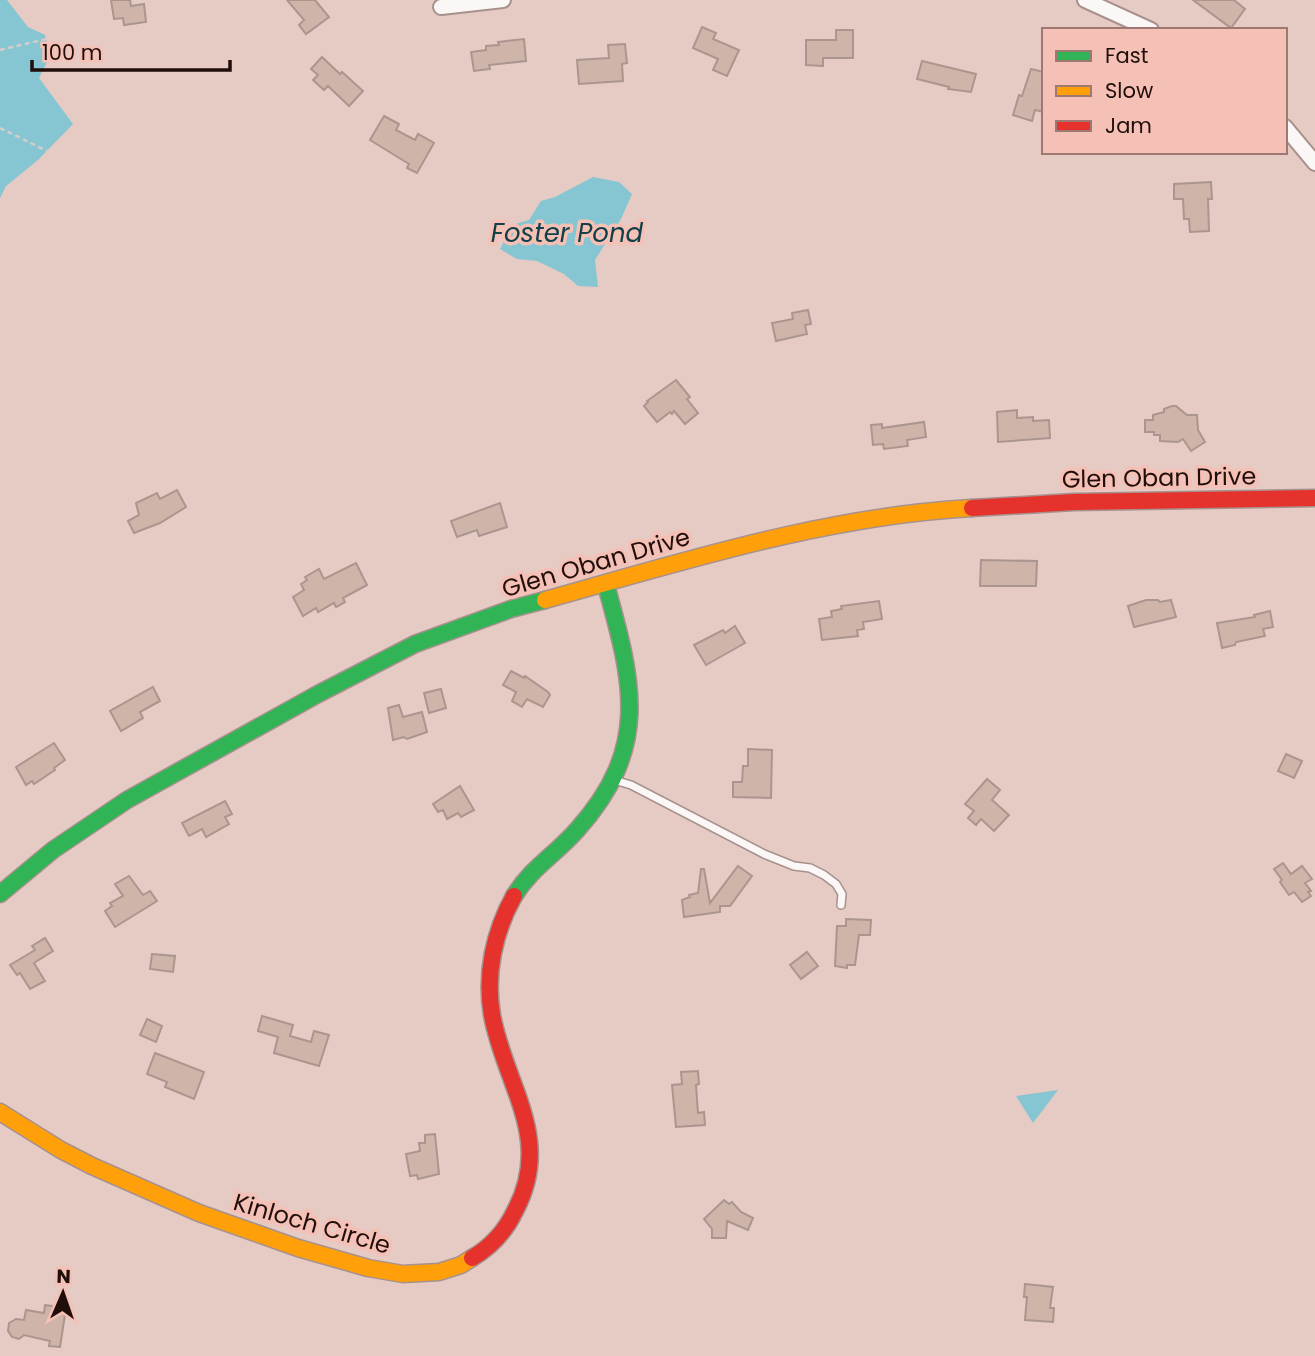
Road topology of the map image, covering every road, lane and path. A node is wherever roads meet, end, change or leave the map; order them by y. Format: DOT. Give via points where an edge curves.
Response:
graph roads {
  1 [pos="503,0"];
  2 [pos="1085,0"];
  3 [pos="441,7"];
  4 [pos="1147,28"];
  5 [pos="46,39"];
  6 [pos="0,50"];
  7 [pos="0,128"];
  8 [pos="1287,129"];
  9 [pos="47,151"];
  10 [pos="1315,163"];
  11 [pos="1315,490"];
  12 [pos="1275,498"];
  13 [pos="1315,498"];
  14 [pos="606,585"];
  15 [pos="613,780"];
  16 [pos="0,894"];
  17 [pos="841,905"];
  18 [pos="0,1112"];
  1 -- 3 [label="street"];
  2 -- 4 [label="street"];
  5 -- 6 [label="path"];
  7 -- 9 [label="path"];
  8 -- 10 [label="street"];
  11 -- 12 [label="street, Glen Oban Drive"];
  12 -- 13 [label="street, Glen Oban Drive"];
  12 -- 14 [label="street, Glen Oban Drive" via="953,509 822,528 732,548"];
  14 -- 15 [label="street, Kinloch Circle" via="631,688 625,752"];
  14 -- 16 [label="street, Glen Oban Drive" via="511,609 415,644 127,800 52,850"];
  15 -- 17 [label="lane" via="764,854 824,875 842,894"];
  15 -- 18 [label="street, Kinloch Circle" via="576,832 533,870 511,901 499,929 489,997 494,1029 526,1121 532,1154 526,1193 510,1225 486,1249 452,1269 417,1274 380,1271 277,1242 194,1212 71,1155"];
}
